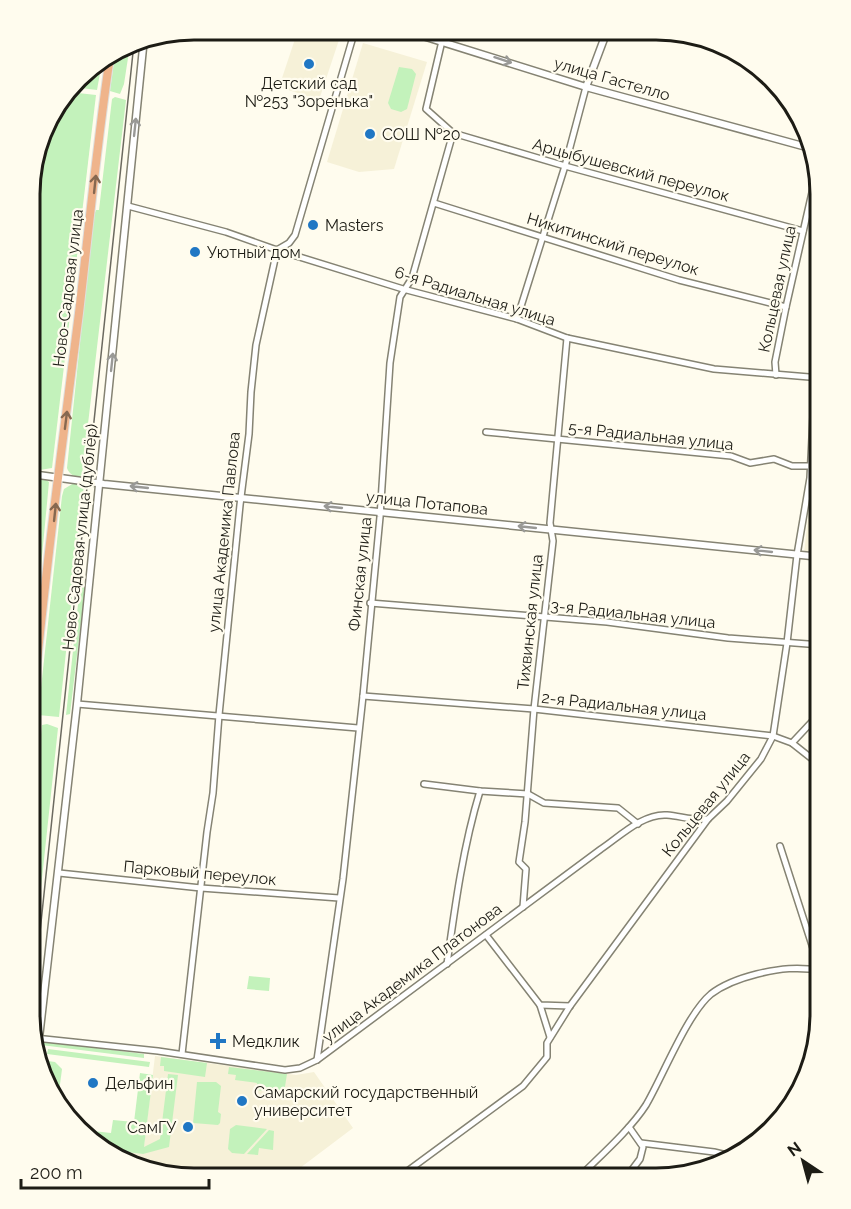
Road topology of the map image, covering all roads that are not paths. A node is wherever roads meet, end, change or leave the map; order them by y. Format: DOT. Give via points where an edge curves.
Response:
graph roads {
  1 [pos="352,40"];
  2 [pos="438,40"];
  3 [pos="604,40"];
  4 [pos="442,41"];
  5 [pos="143,50"];
  6 [pos="108,67"];
  7 [pos="586,87"];
  8 [pos="453,133"];
  9 [pos="802,146"];
  10 [pos="565,166"];
  11 [pos="810,201"];
  12 [pos="434,203"];
  13 [pos="128,206"];
  14 [pos="803,231"];
  15 [pos="543,237"];
  16 [pos="277,250"];
  17 [pos="403,289"];
  18 [pos="786,307"];
  19 [pos="518,319"];
  20 [pos="567,338"];
  21 [pos="776,375"];
  22 [pos="810,377"];
  23 [pos="486,432"];
  24 [pos="557,440"];
  25 [pos="810,466"];
  26 [pos="810,472"];
  27 [pos="40,475"];
  28 [pos="58,478"];
  29 [pos="99,483"];
  30 [pos="240,498"];
  31 [pos="380,512"];
  32 [pos="552,530"];
  33 [pos="797,555"];
  34 [pos="810,556"];
  35 [pos="370,603"];
  36 [pos="544,618"];
  37 [pos="40,644"];
  38 [pos="787,644"];
  39 [pos="810,645"];
  40 [pos="363,696"];
  41 [pos="77,704"];
  42 [pos="534,709"];
  43 [pos="219,715"];
  44 [pos="810,724"];
  45 [pos="358,728"];
  46 [pos="773,736"];
  47 [pos="792,743"];
  48 [pos="810,757"];
  49 [pos="424,784"];
  50 [pos="480,791"];
  51 [pos="528,794"];
  52 [pos="708,819"];
  53 [pos="638,824"];
  54 [pos="780,846"];
  55 [pos="59,873"];
  56 [pos="201,888"];
  57 [pos="339,898"];
  58 [pos="523,908"];
  59 [pos="486,935"];
  60 [pos="810,939"];
  61 [pos="447,964"];
  62 [pos="810,969"];
  63 [pos="540,1005"];
  64 [pos="570,1006"];
  65 [pos="40,1015"];
  66 [pos="550,1038"];
  67 [pos="42,1039"];
  68 [pos="182,1054"];
  69 [pos="318,1060"];
  70 [pos="629,1127"];
  71 [pos="641,1143"];
  72 [pos="722,1154"];
  73 [pos="412,1168"];
  74 [pos="588,1168"];
  75 [pos="633,1168"];
  1 -- 16 [label="street, улица Академика Павлова" via="295,235"];
  2 -- 4 [label="street, улица Гастелло"];
  3 -- 7 [label="street"];
  4 -- 7 [label="street, улица Гастелло, one-way"];
  4 -- 8 [label="street" via="426,109"];
  13 -- 5 [label="street, Ново-Садовая улица (дублёр), one-way"];
  28 -- 6 [label="main road, Ново-Садовая улица, one-way"];
  7 -- 9 [label="street, улица Гастелло"];
  7 -- 10 [label="street"];
  8 -- 10 [label="street, Арцыбушевский переулок"];
  8 -- 12 [label="street, Финская улица"];
  10 -- 14 [label="street, Арцыбушевский переулок"];
  10 -- 15 [label="street"];
  11 -- 14 [label="street, Кольцевая улица"];
  12 -- 15 [label="street, Никитинский переулок"];
  12 -- 17 [label="street, Финская улица" via="412,278"];
  13 -- 16 [label="street, 6-я Радиальная улица"];
  29 -- 13 [label="street, Ново-Садовая улица (дублёр), one-way"];
  14 -- 18 [label="street, Кольцевая улица"];
  15 -- 18 [label="street, Никитинский переулок" via="679,280"];
  15 -- 19 [label="street"];
  16 -- 17 [label="street, 6-я Радиальная улица"];
  16 -- 30 [label="street, улица Академика Павлова" via="256,345"];
  17 -- 19 [label="street, 6-я Радиальная улица"];
  17 -- 31 [label="street, Финская улица" via="390,363"];
  18 -- 21 [label="street, Кольцевая улица"];
  19 -- 20 [label="street, 6-я Радиальная улица"];
  20 -- 21 [label="street, 6-я Радиальная улица" via="714,369"];
  20 -- 24 [label="street, Тихвинская улица"];
  21 -- 22 [label="street, 6-я Радиальная улица"];
  23 -- 24 [label="street, 5-я Радиальная улица"];
  24 -- 25 [label="street, 5-я Радиальная улица" via="731,456 750,463 774,459 792,466"];
  24 -- 32 [label="street, Тихвинская улица"];
  26 -- 33 [label="street, Кольцевая улица"];
  27 -- 28 [label="street, улица Потапова"];
  28 -- 29 [label="street, улица Потапова"];
  37 -- 28 [label="main road, Ново-Садовая улица, one-way"];
  30 -- 29 [label="street, улица Потапова, one-way"];
  29 -- 41 [label="street, Ново-Садовая улица (дублёр)"];
  31 -- 30 [label="street, улица Потапова, one-way"];
  30 -- 43 [label="street, улица Академика Павлова"];
  32 -- 31 [label="street, улица Потапова, one-way"];
  31 -- 35 [label="street, Финская улица"];
  33 -- 32 [label="street, улица Потапова, one-way"];
  32 -- 36 [label="street, Тихвинская улица"];
  33 -- 34 [label="street, улица Потапова"];
  33 -- 38 [label="street, Кольцевая улица"];
  35 -- 36 [label="street, 3-я Радиальная улица"];
  35 -- 40 [label="street, Финская улица"];
  36 -- 38 [label="street, 3-я Радиальная улица"];
  36 -- 42 [label="street, Тихвинская улица"];
  38 -- 39 [label="street, 3-я Радиальная улица"];
  38 -- 46 [label="street, Кольцевая улица"];
  40 -- 42 [label="street, 2-я Радиальная улица"];
  40 -- 45 [label="street, Финская улица"];
  41 -- 43 [label="street"];
  41 -- 55 [label="street, Ново-Садовая улица (дублёр)"];
  42 -- 46 [label="street, 2-я Радиальная улица"];
  42 -- 51 [label="street, Тихвинская улица"];
  43 -- 45 [label="street"];
  43 -- 56 [label="street, улица Академика Павлова"];
  44 -- 47 [label="street"];
  45 -- 57 [label="street, Финская улица"];
  46 -- 47 [label="street, 2-я Радиальная улица"];
  46 -- 52 [label="street, Кольцевая улица" via="761,759"];
  47 -- 48 [label="street, 2-я Радиальная улица"];
  49 -- 50 [label="street"];
  50 -- 51 [label="street"];
  50 -- 61 [label="street"];
  51 -- 53 [label="street" via="544,803 618,807"];
  51 -- 58 [label="street, Тихвинская улица" via="519,862 526,869"];
  52 -- 53 [label="street, улица Академика Платонова" via="659,815"];
  52 -- 64 [label="street, Кольцевая улица"];
  53 -- 58 [label="street, улица Академика Платонова"];
  54 -- 60 [label="street"];
  55 -- 56 [label="street, Парковый переулок"];
  55 -- 65 [label="street, Ново-Садовая улица (дублёр)"];
  56 -- 57 [label="street, Парковый переулок"];
  56 -- 68 [label="street, улица Академика Павлова"];
  57 -- 69 [label="street, Финская улица"];
  58 -- 59 [label="street, улица Академика Платонова"];
  59 -- 61 [label="street, улица Академика Платонова"];
  59 -- 63 [label="street"];
  61 -- 69 [label="street, улица Академика Платонова"];
  62 -- 70 [label="street" via="777,969 727,984 710,995 694,1014 644,1107"];
  63 -- 64 [label="street"];
  63 -- 66 [label="street"];
  64 -- 66 [label="street, Кольцевая улица"];
  66 -- 73 [label="street, Кольцевая улица" via="547,1057 523,1086"];
  67 -- 68 [label="street, улица Академика Платонова"];
  68 -- 69 [label="street, улица Академика Платонова" via="285,1070"];
  70 -- 71 [label="street"];
  70 -- 74 [label="street"];
  71 -- 72 [label="street"];
  71 -- 75 [label="street" via="640,1159"];
}
